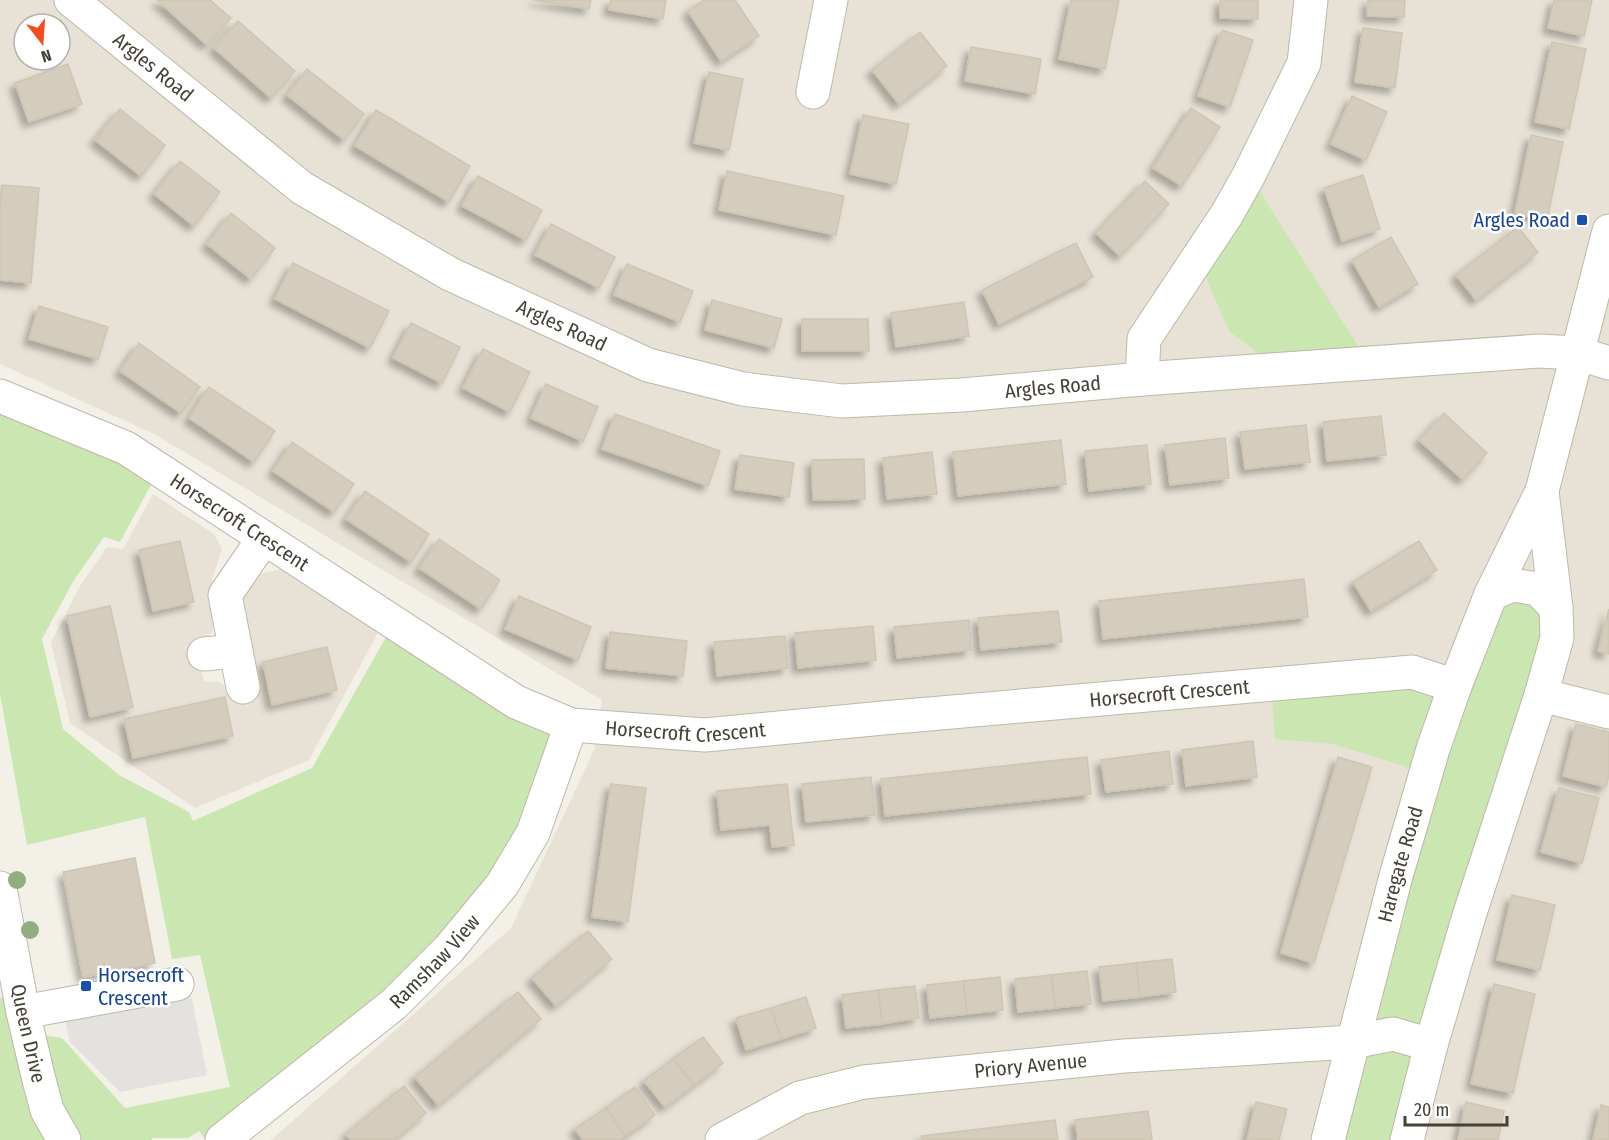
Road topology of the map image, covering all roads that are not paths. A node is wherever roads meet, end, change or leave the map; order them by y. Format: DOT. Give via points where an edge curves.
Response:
graph roads {
  1 [pos="71,0"];
  2 [pos="831,0"];
  3 [pos="1311,0"];
  4 [pos="813,92"];
  5 [pos="1609,231"];
  6 [pos="1577,353"];
  7 [pos="1609,363"];
  8 [pos="1142,379"];
  9 [pos="0,396"];
  10 [pos="1542,491"];
  11 [pos="264,538"];
  12 [pos="1491,594"];
  13 [pos="1556,608"];
  14 [pos="1455,686"];
  15 [pos="243,687"];
  16 [pos="1541,695"];
  17 [pos="1609,712"];
  18 [pos="571,725"];
  19 [pos="0,888"];
  20 [pos="177,984"];
  21 [pos="15,1002"];
  22 [pos="1352,1042"];
  23 [pos="1431,1045"];
  24 [pos="64,1140"];
  25 [pos="222,1140"];
  26 [pos="722,1140"];
  27 [pos="1328,1140"];
  28 [pos="1407,1140"];
  1 -- 8 [label="street, Argles Road" via="302,188 450,274 648,365 743,389 842,401"];
  2 -- 4 [label="street"];
  3 -- 8 [label="street" via="1304,63 1227,214 1144,339"];
  5 -- 6 [label="street, Haregate Road"];
  6 -- 7 [label="street, Argles Road"];
  6 -- 8 [label="street, Argles Road" via="1539,351"];
  6 -- 10 [label="street, Haregate Road"];
  9 -- 11 [label="street, Horsecroft Crescent" via="126,448"];
  10 -- 12 [label="street, Haregate Road"];
  10 -- 13 [label="street, Haregate Road"];
  11 -- 15 [label="street" via="225,595 220,653"];
  11 -- 18 [label="street, Horsecroft Crescent" via="516,702"];
  12 -- 13 [label="street" via="1512,585 1538,589"];
  12 -- 14 [label="street, Haregate Road"];
  13 -- 16 [label="street, Haregate Road" via="1557,638"];
  14 -- 18 [label="street, Horsecroft Crescent" via="1412,672 705,735"];
  14 -- 22 [label="street, Haregate Road" via="1396,876"];
  16 -- 17 [label="street"];
  16 -- 23 [label="street, Haregate Road"];
  18 -- 25 [label="street, Ramshaw View" via="533,833 502,885 449,949 394,1004"];
  19 -- 21 [label="street, Queen Drive"];
  20 -- 21 [label="street"];
  21 -- 24 [label="street, Queen Drive" via="47,1110"];
  22 -- 23 [label="street, Priory Avenue" via="1393,1034"];
  22 -- 26 [label="street, Priory Avenue" via="1124,1056 864,1082 800,1098"];
  22 -- 27 [label="street, Haregate Road"];
  23 -- 28 [label="street, Haregate Road"];
}
